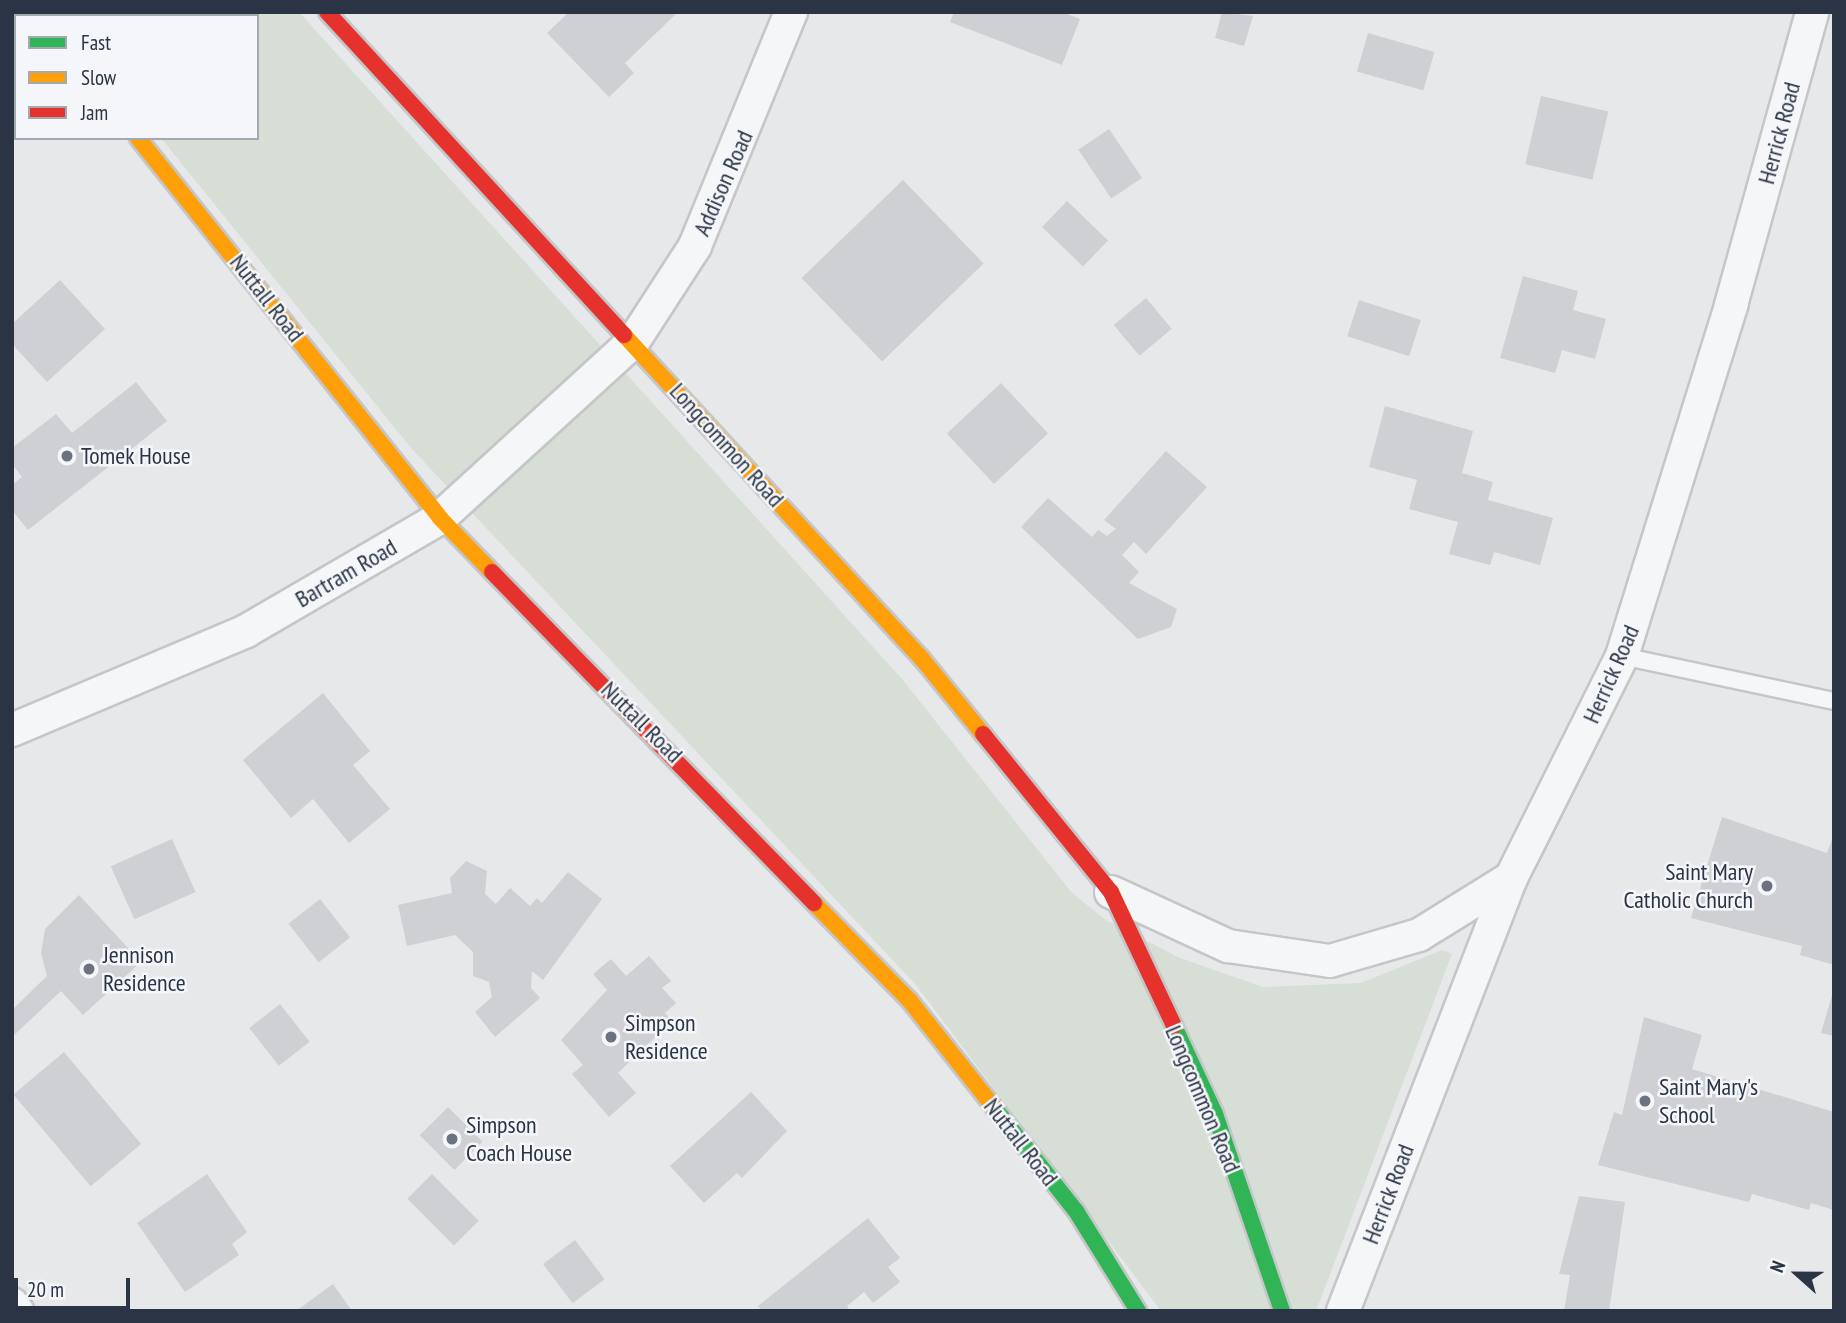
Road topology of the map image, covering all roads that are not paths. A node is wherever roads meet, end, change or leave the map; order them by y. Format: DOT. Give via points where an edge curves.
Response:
graph roads {
  1 [pos="327,12"];
  2 [pos="791,12"];
  3 [pos="1812,12"];
  4 [pos="140,140"];
  5 [pos="633,342"];
  6 [pos="440,518"];
  7 [pos="1622,656"];
  8 [pos="1834,701"];
  9 [pos="12,730"];
  10 [pos="1511,878"];
  11 [pos="1111,892"];
  12 [pos="12,1304"];
  13 [pos="17,1311"];
  14 [pos="1138,1311"];
  15 [pos="1282,1311"];
  16 [pos="1343,1311"];
  1 -- 5 [label="street, Longcommon Road"];
  2 -- 5 [label="street, Addison Road" via="695,246"];
  3 -- 7 [label="street, Herrick Road" via="1724,330"];
  4 -- 6 [label="street, Nuttall Road"];
  5 -- 6 [label="street, Bartram Road"];
  5 -- 11 [label="street, Longcommon Road" via="922,659"];
  6 -- 9 [label="street, Bartram Road" via="246,631"];
  6 -- 14 [label="street, Nuttall Road" via="910,1001 1076,1211"];
  7 -- 8 [label="lane"];
  7 -- 10 [label="street, Herrick Road"];
  10 -- 11 [label="street, Longcommon Road" via="1419,935 1329,961 1228,946"];
  10 -- 16 [label="street, Herrick Road"];
  11 -- 15 [label="street, Longcommon Road" via="1215,1114"];
  12 -- 13 [label="street"];
}
